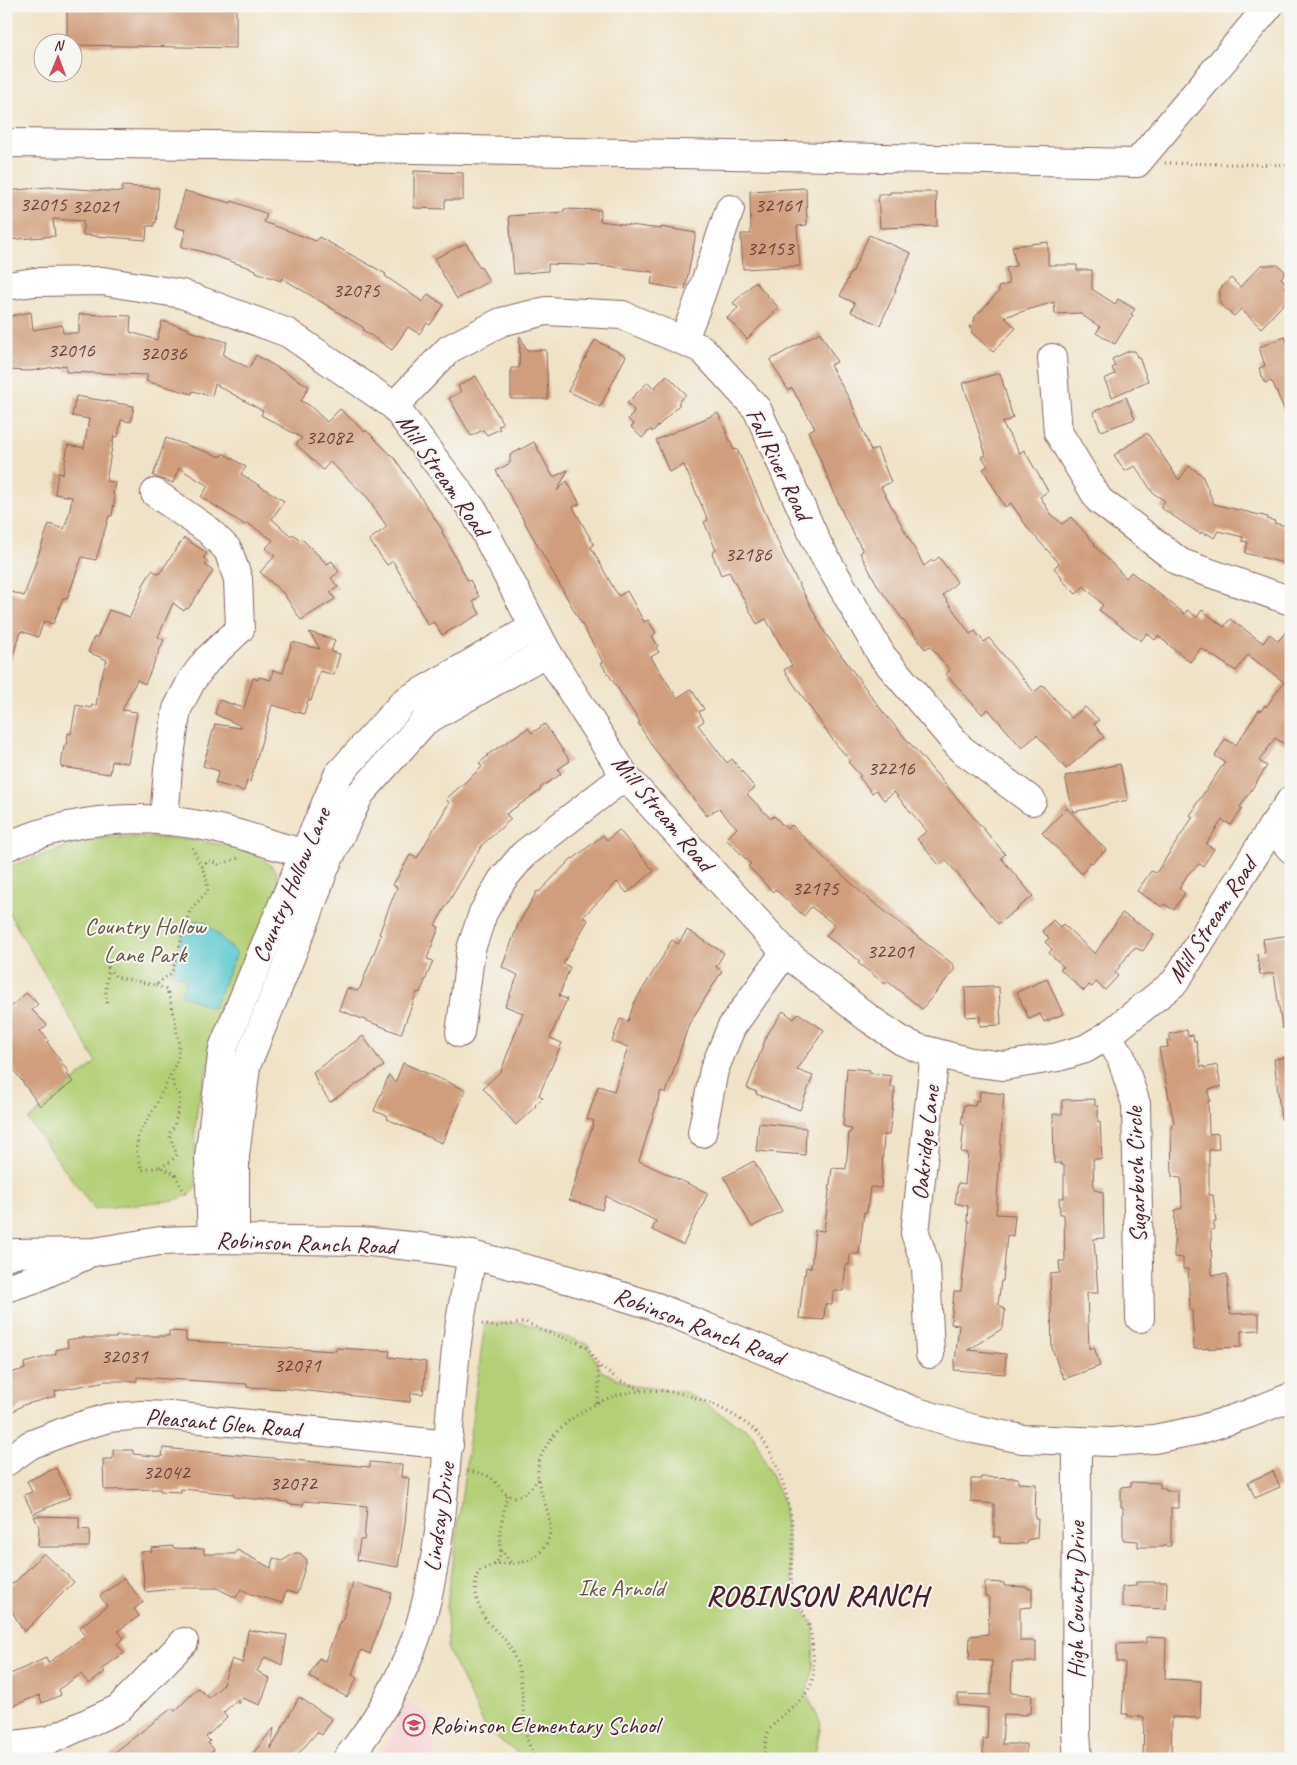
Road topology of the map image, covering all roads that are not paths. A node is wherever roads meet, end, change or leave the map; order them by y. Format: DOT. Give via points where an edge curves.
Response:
graph roads {
  1 [pos="1269,6"];
  2 [pos="6,143"];
  3 [pos="730,209"];
  4 [pos="6,286"];
  5 [pos="683,340"];
  6 [pos="1052,358"];
  7 [pos="394,406"];
  8 [pos="155,493"];
  9 [pos="1291,601"];
  10 [pos="534,627"];
  11 [pos="547,652"];
  12 [pos="625,776"];
  13 [pos="1291,800"];
  14 [pos="1032,801"];
  15 [pos="176,821"];
  16 [pos="1272,827"];
  17 [pos="6,846"];
  18 [pos="1291,849"];
  19 [pos="314,860"];
  20 [pos="785,952"];
  21 [pos="460,1033"];
  22 [pos="1107,1036"];
  23 [pos="935,1053"];
  24 [pos="702,1133"];
  25 [pos="223,1239"];
  26 [pos="94,1252"];
  27 [pos="472,1255"];
  28 [pos="6,1256"];
  29 [pos="6,1288"];
  30 [pos="1140,1318"];
  31 [pos="930,1354"];
  32 [pos="1290,1400"];
  33 [pos="1077,1442"];
  34 [pos="448,1456"];
  35 [pos="6,1462"];
  36 [pos="184,1642"];
  37 [pos="6,1746"];
  38 [pos="347,1759"];
  39 [pos="1078,1759"];
  1 -- 2 [label="street" via="1137,163"];
  3 -- 5 [label="street"];
  4 -- 7 [label="street, Mill Stream Road" via="103,281 182,294 288,333"];
  5 -- 7 [label="street, Fall River Road" via="622,315 546,311 501,322 449,349"];
  5 -- 14 [label="street, Fall River Road" via="702,349 757,409 818,545 882,656 961,749"];
  6 -- 9 [label="street" via="1058,432 1099,500 1180,562"];
  7 -- 10 [label="street, Mill Stream Road" via="475,513"];
  8 -- 15 [label="street" via="208,530 228,550 238,579 240,629 207,660 177,709 168,769"];
  10 -- 11 [label="street, Mill Stream Road"];
  10 -- 19 [label="street, Country Hollow Lane" via="404,702 338,775"];
  11 -- 12 [label="street, Mill Stream Road"];
  11 -- 19 [label="street, Country Hollow Lane" via="425,721 360,794"];
  12 -- 20 [label="street, Mill Stream Road"];
  12 -- 21 [label="street" via="524,854 502,880 483,913 471,949"];
  13 -- 16 [label="street, Mill Stream Road"];
  15 -- 17 [label="street" via="105,819 48,831"];
  15 -- 19 [label="street" via="246,836"];
  16 -- 18 [label="street"];
  16 -- 22 [label="street, Mill Stream Road" via="1175,982"];
  19 -- 25 [label="street, Country Hollow Lane" via="308,914 246,1066"];
  19 -- 25 [label="street, Country Hollow Lane" via="223,1048 209,1157 211,1200"];
  20 -- 23 [label="street, Mill Stream Road" via="902,1041"];
  20 -- 24 [label="street" via="731,1028 714,1070"];
  22 -- 23 [label="street, Mill Stream Road" via="1085,1049 1058,1058 1004,1066"];
  22 -- 30 [label="street, Sugarbush Circle" via="1121,1057 1136,1104"];
  23 -- 31 [label="street, Oakridge Lane" via="915,1233 926,1266"];
  25 -- 26 [label="street, Robinson Ranch Road" via="160,1241"];
  25 -- 27 [label="street, Robinson Ranch Road" via="360,1241"];
  26 -- 28 [label="street, Robinson Ranch Road" via="15,1253"];
  26 -- 29 [label="street, Robinson Ranch Road"];
  27 -- 33 [label="street, Robinson Ranch Road" via="654,1306 923,1414 1022,1439"];
  27 -- 34 [label="street, Lindsay Drive" via="455,1359"];
  32 -- 33 [label="street, Robinson Ranch Road" via="1200,1430 1154,1439"];
  33 -- 39 [label="street, High Country Drive"];
  34 -- 35 [label="street, Pleasant Glen Road" via="172,1416 142,1415 108,1418 71,1428 30,1445"];
  34 -- 38 [label="street, Lindsay Drive" via="428,1596 413,1647 391,1695"];
  36 -- 37 [label="street" via="118,1709 50,1740"];
}
